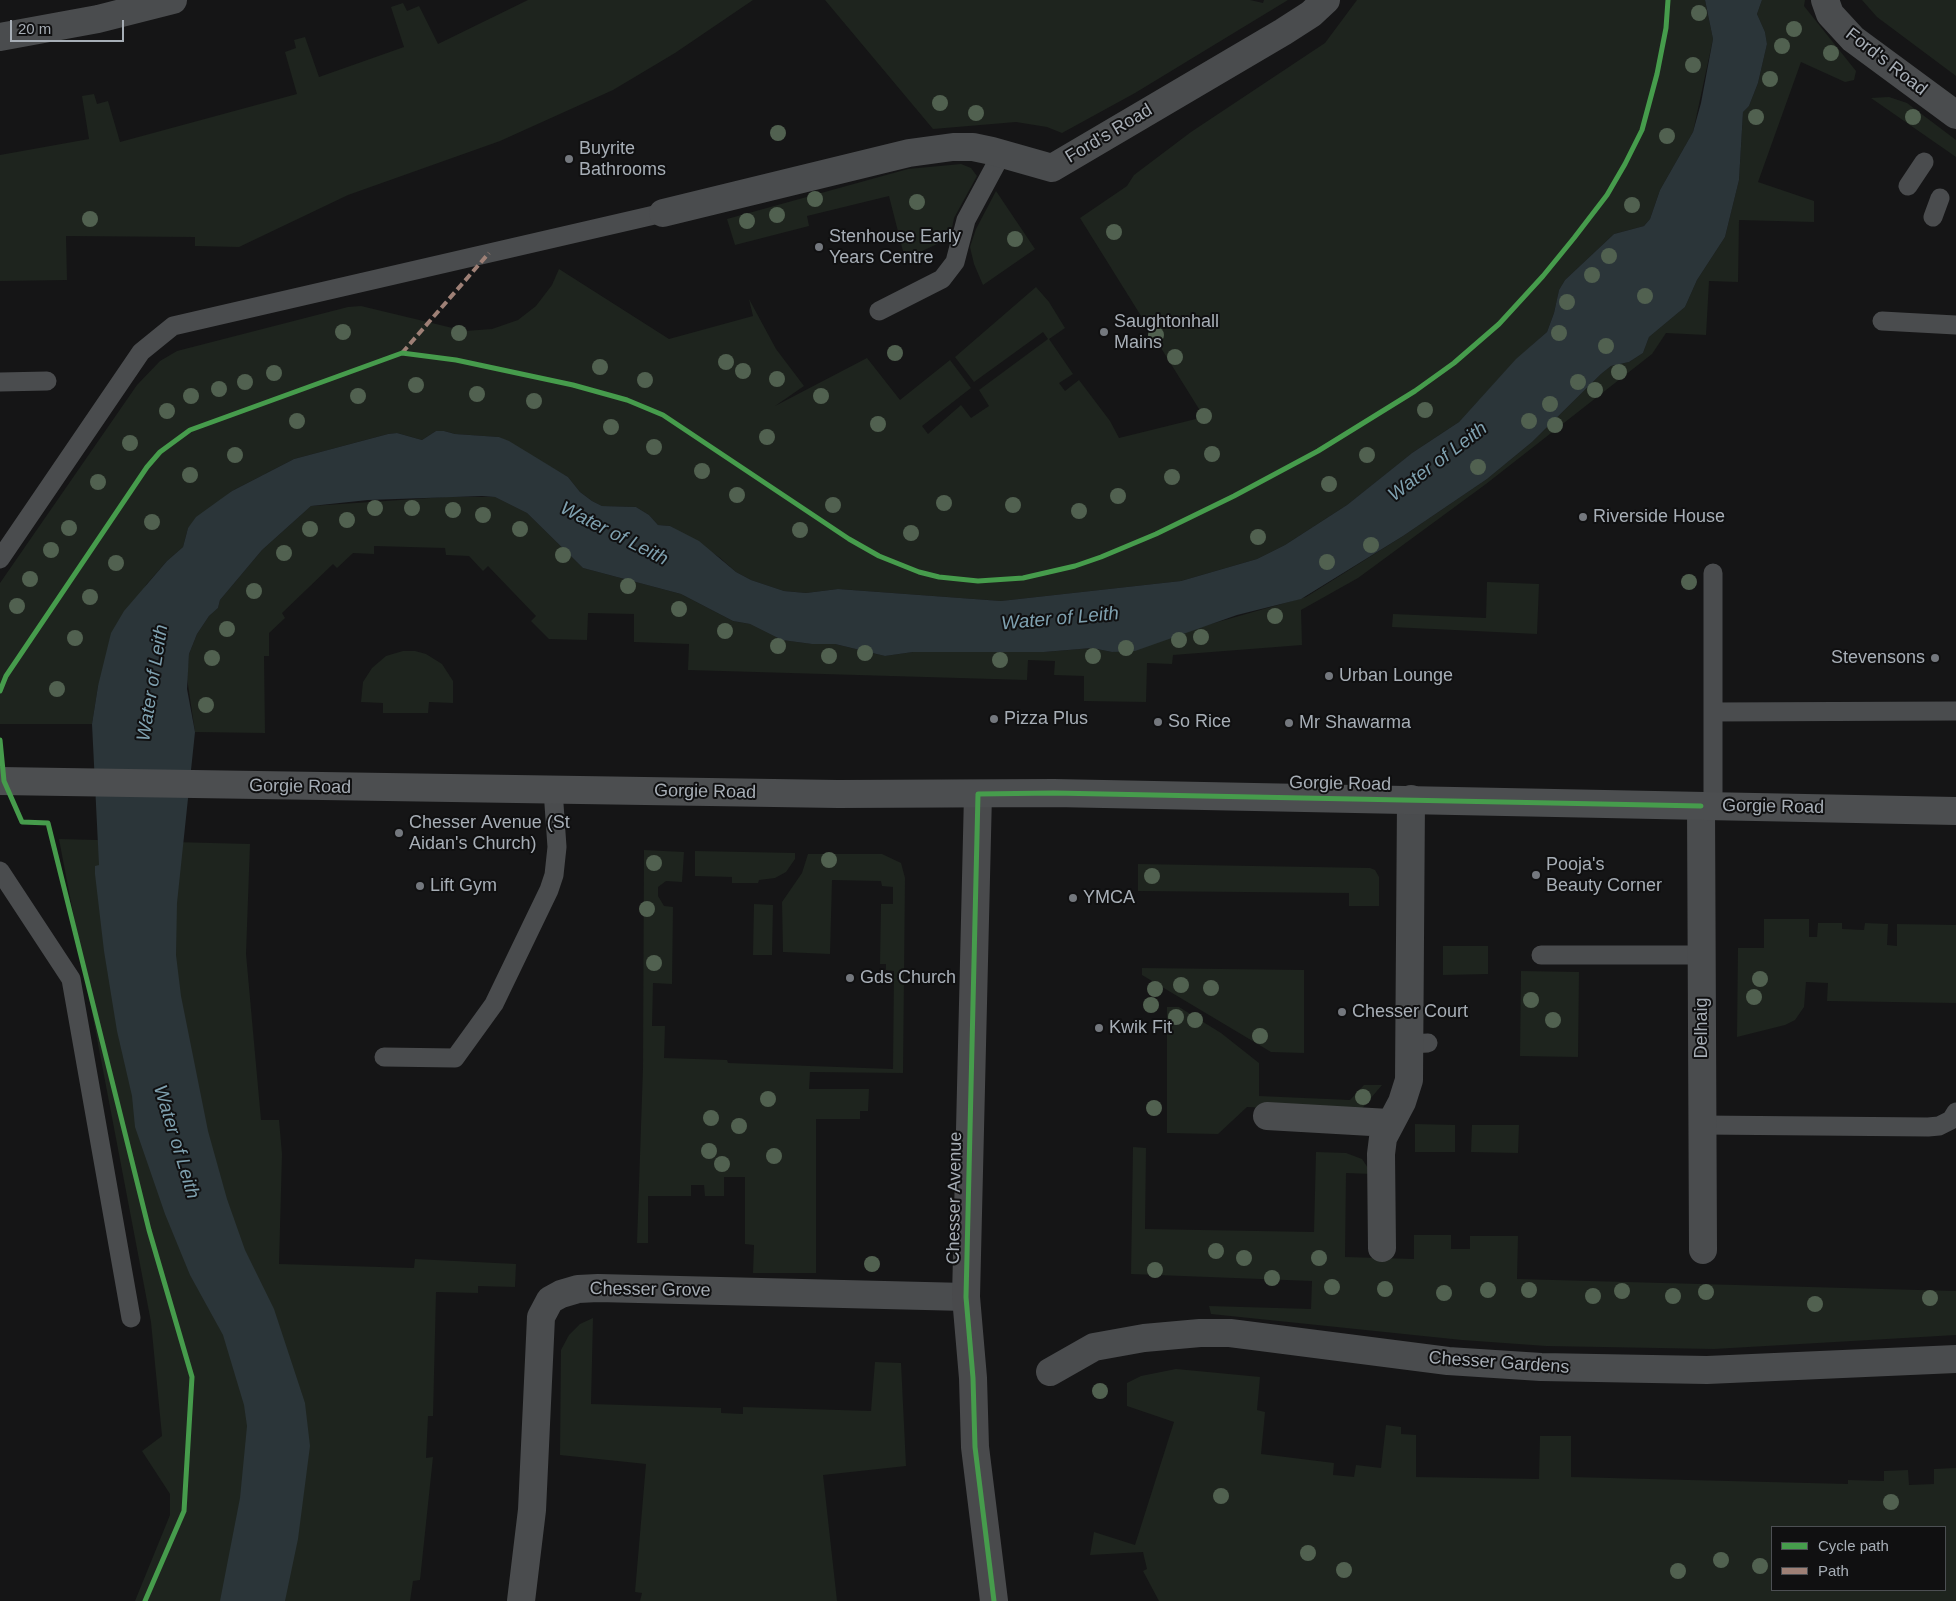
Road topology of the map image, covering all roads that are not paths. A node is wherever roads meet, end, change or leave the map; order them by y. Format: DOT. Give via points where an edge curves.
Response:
graph roads {
  1 [pos="173,0"];
  2 [pos="1326,0"];
  3 [pos="1825,0"];
  4 [pos="0,37"];
  5 [pos="1956,115"];
  6 [pos="1002,153"];
  7 [pos="1924,162"];
  8 [pos="1908,186"];
  9 [pos="1940,198"];
  10 [pos="663,213"];
  11 [pos="1933,218"];
  12 [pos="879,310"];
  13 [pos="1882,322"];
  14 [pos="1956,325"];
  15 [pos="47,380"];
  16 [pos="0,382"];
  17 [pos="0,559"];
  18 [pos="1713,573"];
  19 [pos="1713,712"];
  20 [pos="1956,712"];
  21 [pos="0,781"];
  22 [pos="554,790"];
  23 [pos="978,794"];
  24 [pos="1411,799"];
  25 [pos="1707,806"];
  26 [pos="1956,811"];
  27 [pos="0,871"];
  28 [pos="1540,955"];
  29 [pos="1702,955"];
  30 [pos="384,1057"];
  31 [pos="1956,1112"];
  32 [pos="1267,1116"];
  33 [pos="1389,1123"];
  34 [pos="1702,1125"];
  35 [pos="1382,1248"];
  36 [pos="1703,1250"];
  37 [pos="966,1297"];
  38 [pos="131,1318"];
  39 [pos="1956,1359"];
  40 [pos="1050,1372"];
  41 [pos="520,1601"];
  42 [pos="994,1601"];
  1 -- 4 [label="street" via="98,19"];
  2 -- 6 [label="street, Ford's Road" via="1283,32 1052,168"];
  3 -- 5 [label="street, Ford's Road" via="1830,14 1853,39"];
  6 -- 10 [label="street, Ford's Road" via="973,147 909,153"];
  6 -- 12 [label="lane" via="966,220 955,262 942,279"];
  7 -- 8 [label="lane"];
  9 -- 11 [label="lane"];
  10 -- 17 [label="lane" via="173,326 141,352"];
  13 -- 14 [label="lane"];
  15 -- 16 [label="lane"];
  18 -- 19 [label="lane"];
  19 -- 20 [label="lane" via="1870,719"];
  19 -- 25 [label="lane"];
  21 -- 22 [label="main road, Gorgie Road"];
  22 -- 23 [label="main road, Gorgie Road"];
  22 -- 30 [label="lane" via="557,847 554,876 494,1004 455,1058"];
  23 -- 24 [label="main road, Gorgie Road"];
  23 -- 37 [label="street, Chesser Avenue"];
  24 -- 25 [label="main road, Gorgie Road"];
  24 -- 33 [label="street, Gorgie Road" via="1418,1044 1406,1092"];
  25 -- 26 [label="main road, Gorgie Road"];
  25 -- 29 [label="street, Delhaig"];
  27 -- 38 [label="lane" via="71,979"];
  28 -- 29 [label="lane"];
  29 -- 34 [label="street, Delhaig"];
  31 -- 34 [label="lane" via="1939,1126 1928,1127"];
  32 -- 33 [label="street"];
  33 -- 35 [label="street, Gorgie Road" via="1383,1138 1377,1216"];
  34 -- 36 [label="street, Delhaig"];
  37 -- 41 [label="street, Chesser Grove" via="598,1288 578,1289 550,1300 541,1317 532,1510"];
  37 -- 42 [label="street, Chesser Avenue" via="976,1447"];
  39 -- 40 [label="street, Chesser Gardens" via="1724,1370 1551,1367 1448,1361 1230,1333 1200,1333 1094,1347"];
}
